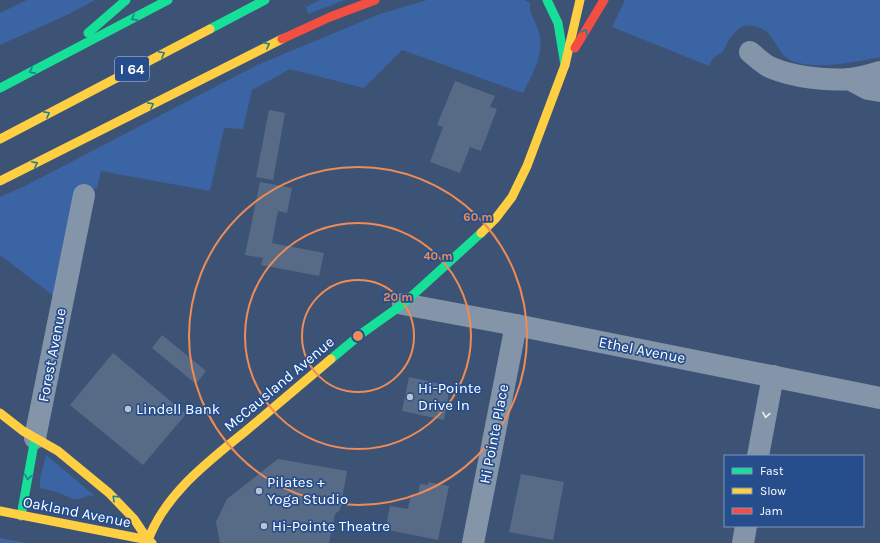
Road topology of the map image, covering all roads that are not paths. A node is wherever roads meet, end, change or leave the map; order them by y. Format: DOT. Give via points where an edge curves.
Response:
graph roads {
  1 [pos="126,0"];
  2 [pos="168,0"];
  3 [pos="265,0"];
  4 [pos="375,0"];
  5 [pos="547,0"];
  6 [pos="580,0"];
  7 [pos="604,0"];
  8 [pos="750,52"];
  9 [pos="65,54"];
  10 [pos="565,65"];
  11 [pos="880,72"];
  12 [pos="850,79"];
  13 [pos="0,88"];
  14 [pos="880,91"];
  15 [pos="0,139"];
  16 [pos="0,181"];
  17 [pos="84,195"];
  18 [pos="403,304"];
  19 [pos="516,325"];
  20 [pos="773,376"];
  21 [pos="880,398"];
  22 [pos="0,413"];
  23 [pos="35,438"];
  24 [pos="758,455"];
  25 [pos="0,512"];
  26 [pos="21,516"];
  27 [pos="746,527"];
  28 [pos="149,542"];
  29 [pos="473,543"];
  30 [pos="742,543"];
  1 -- 9 [label="main road"];
  2 -- 9 [label="main road, one-way"];
  15 -- 3 [label="main road, I 64, one-way"];
  16 -- 4 [label="main road, one-way" via="274,41"];
  5 -- 10 [label="main road" via="561,36"];
  6 -- 10 [label="main road, McCausland Avenue"];
  10 -- 7 [label="main road, McCausland Avenue, one-way"];
  8 -- 12 [label="street" via="772,68 794,74 825,79"];
  9 -- 13 [label="main road, one-way"];
  10 -- 18 [label="main road, McCausland Avenue" via="527,166 512,197 472,243"];
  11 -- 12 [label="street"];
  12 -- 14 [label="street" via="868,89"];
  17 -- 23 [label="street, Forest Avenue"];
  18 -- 19 [label="street, Ethel Avenue"];
  18 -- 28 [label="main road, McCausland Avenue" via="361,334 198,471 165,508 154,526"];
  19 -- 20 [label="street, Ethel Avenue"];
  19 -- 29 [label="street, Hi Pointe Place"];
  20 -- 21 [label="street, Ethel Avenue"];
  20 -- 24 [label="street, one-way"];
  22 -- 23 [label="main road"];
  23 -- 26 [label="main road, Forest Avenue, one-way"];
  28 -- 23 [label="main road, one-way" via="134,519 109,493 58,451"];
  25 -- 26 [label="main road, Oakland Avenue"];
  26 -- 28 [label="main road, Oakland Avenue"];
  27 -- 30 [label="street"];
}
